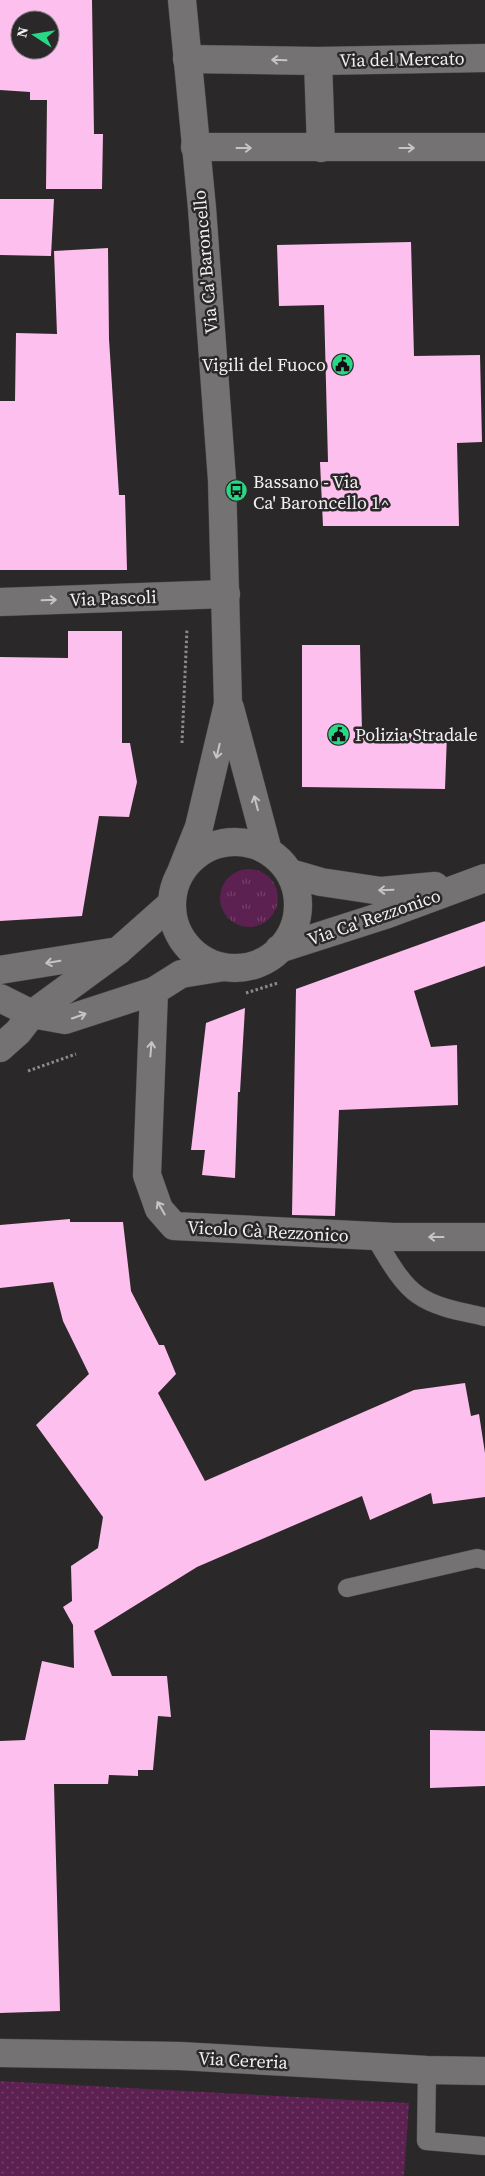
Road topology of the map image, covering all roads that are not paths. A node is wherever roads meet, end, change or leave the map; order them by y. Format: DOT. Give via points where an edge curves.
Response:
graph roads {
  1 [pos="182,0"];
  2 [pos="187,58"];
  3 [pos="485,58"];
  4 [pos="318,61"];
  5 [pos="196,147"];
  6 [pos="321,148"];
  7 [pos="485,148"];
  8 [pos="226,594"];
  9 [pos="0,602"];
  10 [pos="228,704"];
  11 [pos="268,851"];
  12 [pos="181,872"];
  13 [pos="290,873"];
  14 [pos="477,881"];
  15 [pos="171,904"];
  16 [pos="279,949"];
  17 [pos="118,951"];
  18 [pos="224,967"];
  19 [pos="0,970"];
  20 [pos="154,991"];
  21 [pos="0,998"];
  22 [pos="32,1014"];
  23 [pos="0,1048"];
  24 [pos="374,1236"];
  25 [pos="485,1237"];
  26 [pos="485,1317"];
  27 [pos="485,1560"];
  28 [pos="347,1588"];
  29 [pos="0,2053"];
  30 [pos="428,2070"];
  31 [pos="485,2071"];
  32 [pos="485,2146"];
  1 -- 2 [label="main road, Via Ca' Baroncello"];
  4 -- 2 [label="main road, Via del Mercato, one-way"];
  2 -- 5 [label="main road, Via Ca' Baroncello"];
  3 -- 4 [label="main road, Via del Mercato"];
  4 -- 6 [label="main road, Via del Mercato"];
  5 -- 6 [label="main road, one-way"];
  5 -- 8 [label="main road, Via Ca' Baroncello" via="222,480"];
  6 -- 7 [label="main road, one-way"];
  9 -- 8 [label="main road, Via Pascoli, one-way"];
  8 -- 10 [label="main road, Via Ca' Baroncello"];
  11 -- 10 [label="main road, Via Ca' Baroncello, one-way"];
  10 -- 12 [label="main road, Via Ca' Baroncello, one-way" via="199,826"];
  11 -- 12 [label="main road, Via Ca' Rezzonico" via="250,843 230,842 211,846 194,857"];
  11 -- 13 [label="main road, Via Ca' Rezzonico"];
  12 -- 15 [label="main road, Via Ca' Rezzonico"];
  14 -- 13 [label="main road, Via Ca' Rezzonico, one-way" via="381,891 321,882"];
  13 -- 16 [label="main road, Via Ca' Rezzonico" via="296,888 296,921 290,936"];
  14 -- 16 [label="main road, Via Ca' Rezzonico"];
  15 -- 17 [label="main road"];
  15 -- 18 [label="main road, Via Ca' Rezzonico" via="178,932 190,948 206,961"];
  16 -- 18 [label="main road, Via Ca' Rezzonico" via="263,961 244,967"];
  17 -- 19 [label="main road, one-way"];
  17 -- 22 [label="main road"];
  18 -- 20 [label="main road" via="180,974"];
  22 -- 20 [label="main road, one-way" via="65,1020"];
  24 -- 20 [label="main road, Vicolo Cà Rezzonico, one-way" via="174,1226 159,1209 147,1175"];
  21 -- 22 [label="main road"];
  22 -- 23 [label="main road"];
  25 -- 24 [label="main road, Vicolo Cà Rezzonico, one-way"];
  24 -- 26 [label="lane" via="392,1267 418,1296"];
  27 -- 28 [label="lane" via="477,1558"];
  29 -- 30 [label="main road, Via Cereria" via="180,2056"];
  30 -- 31 [label="main road, Via Cereria"];
  30 -- 32 [label="lane" via="426,2141"];
}
